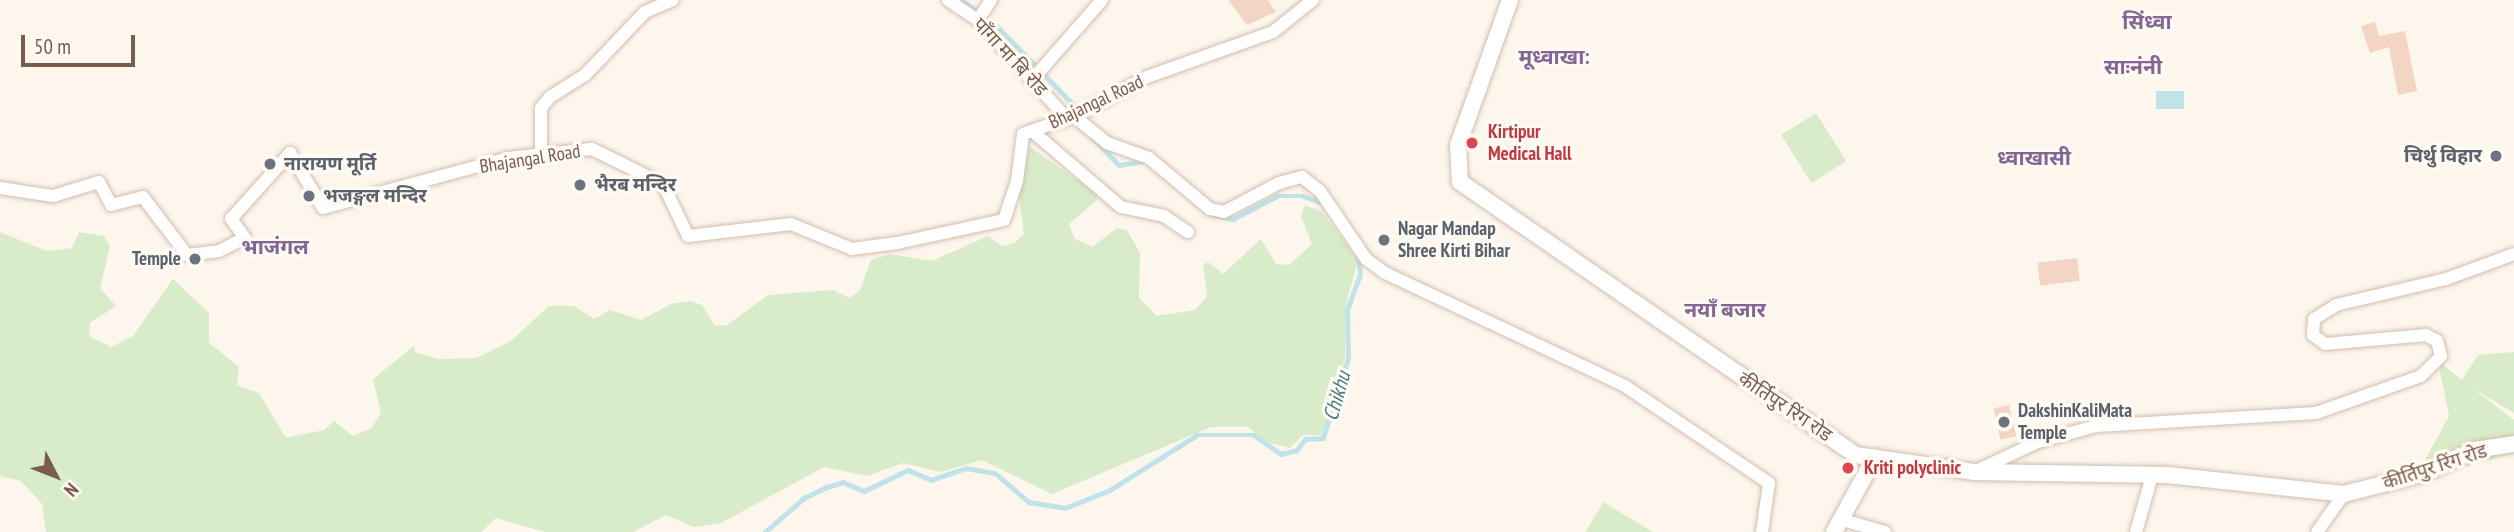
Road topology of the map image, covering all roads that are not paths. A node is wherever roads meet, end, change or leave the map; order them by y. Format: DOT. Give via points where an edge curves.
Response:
graph roads {
  1 [pos="673,0"];
  2 [pos="948,0"];
  3 [pos="991,0"];
  4 [pos="1102,0"];
  5 [pos="1510,0"];
  6 [pos="1310,1"];
  7 [pos="978,20"];
  8 [pos="1032,80"];
  9 [pos="1070,118"];
  10 [pos="1032,131"];
  11 [pos="541,155"];
  12 [pos="0,188"];
  13 [pos="1188,232"];
  14 [pos="2514,254"];
  15 [pos="2514,444"];
  16 [pos="1875,457"];
  17 [pos="1974,472"];
  18 [pos="2152,476"];
  19 [pos="2344,494"];
  20 [pos="1839,526"];
  21 [pos="1762,532"];
  22 [pos="1885,532"];
  23 [pos="2136,532"];
  24 [pos="2317,532"];
  1 -- 11 [label="street" via="645,12 585,75 550,97 541,108"];
  2 -- 7 [label="street, पाँगा मा बि रोड"];
  3 -- 7 [label="street"];
  4 -- 8 [label="street"];
  5 -- 16 [label="street, कीर्तिपुर रिंग रोड" via="1458,145 1460,182 1856,455"];
  6 -- 9 [label="street, Bhajangal Road" via="1273,32 1147,77"];
  7 -- 8 [label="street, पाँगा मा बि रोड"];
  8 -- 9 [label="street, पाँगा मा बि रोड"];
  9 -- 10 [label="street, Bhajangal Road"];
  9 -- 21 [label="street, पाँगा मा बि रोड" via="1107,143 1149,158 1210,209 1224,212 1279,183 1302,177 1320,191 1366,259 1385,273 1625,386 1769,484"];
  10 -- 11 [label="street, Bhajangal Road" via="1023,134 1017,181 1004,220 955,234 852,249 791,224 688,236 663,184 592,149"];
  10 -- 13 [label="street" via="1121,207 1164,216"];
  11 -- 12 [label="street, Bhajangal Road" via="508,158 323,208 290,153 231,219 245,238 219,251 187,255 143,197 111,205 99,183 53,196"];
  14 -- 17 [label="street" via="2446,279 2336,305 2314,319 2313,335 2325,344 2426,335 2437,341 2441,356 2421,376 2316,413 2096,426 2038,442"];
  15 -- 19 [label="street, कीर्तिपुर रिंग रोड" via="2474,450 2425,473"];
  16 -- 17 [label="street, कीर्तिपुर रिंग रोड"];
  16 -- 20 [label="street"];
  17 -- 18 [label="street, कीर्तिपुर रिंग रोड"];
  18 -- 19 [label="street, कीर्तिपुर रिंग रोड"];
  18 -- 23 [label="street"];
  19 -- 24 [label="street"];
  20 -- 22 [label="street"];
}
